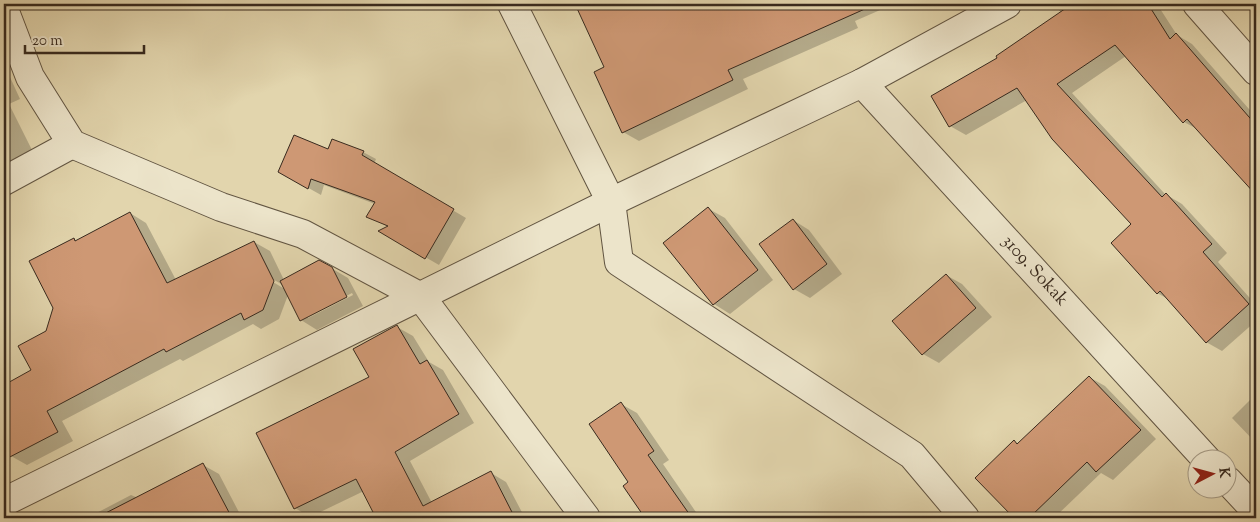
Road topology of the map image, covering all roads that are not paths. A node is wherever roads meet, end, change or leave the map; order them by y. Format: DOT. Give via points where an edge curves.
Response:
graph roads {
  1 [pos="512,4"];
  2 [pos="1007,4"];
  3 [pos="1197,4"];
  4 [pos="4,9"];
  5 [pos="1256,71"];
  6 [pos="862,83"];
  7 [pos="72,144"];
  8 [pos="4,181"];
  9 [pos="611,202"];
  10 [pos="422,297"];
  11 [pos="1198,450"];
  12 [pos="1238,492"];
  13 [pos="4,502"];
  14 [pos="1256,511"];
  15 [pos="581,517"];
  16 [pos="966,518"];
  1 -- 9 [label="street"];
  2 -- 6 [label="street"];
  3 -- 5 [label="street"];
  4 -- 7 [label="street" via="30,77"];
  6 -- 9 [label="street"];
  6 -- 11 [label="street, 3109. Sokak"];
  7 -- 8 [label="street"];
  7 -- 10 [label="street" via="221,207 303,234"];
  9 -- 10 [label="street"];
  9 -- 16 [label="street" via="619,262 912,455"];
  10 -- 13 [label="street"];
  10 -- 15 [label="street"];
  12 -- 14 [label="street"];
}
